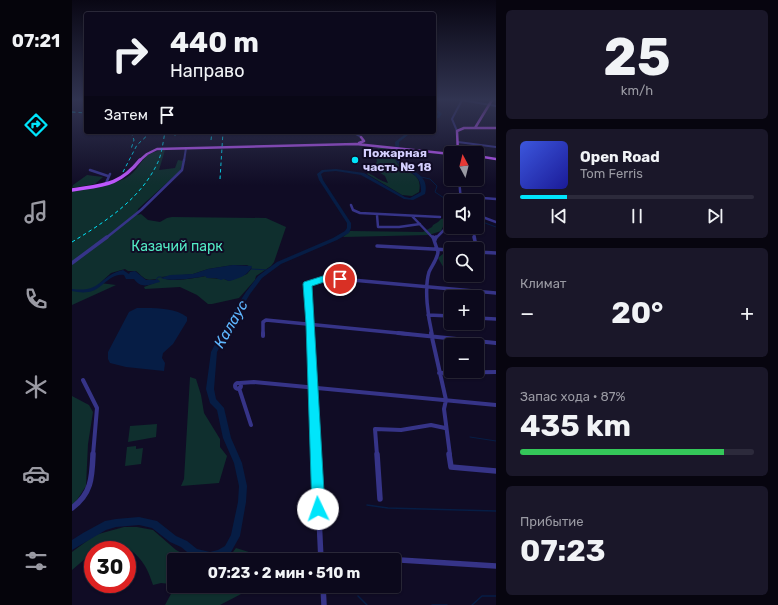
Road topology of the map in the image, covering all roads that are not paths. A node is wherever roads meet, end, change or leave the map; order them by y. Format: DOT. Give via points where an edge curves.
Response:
graph roads {
  1 [pos="455,128"];
  2 [pos="463,128"];
  3 [pos="457,131"];
  4 [pos="356,134"];
  5 [pos="361,137"];
  6 [pos="366,140"];
  7 [pos="458,142"];
  8 [pos="355,144"];
  9 [pos="371,144"];
  10 [pos="458,146"];
  11 [pos="388,147"];
  12 [pos="496,147"];
  13 [pos="186,148"];
  14 [pos="444,153"];
  15 [pos="484,157"];
  16 [pos="496,158"];
  17 [pos="90,170"];
  18 [pos="106,183"];
  19 [pos="72,189"];
  20 [pos="484,198"];
  21 [pos="496,199"];
  22 [pos="351,205"];
  23 [pos="377,215"];
  24 [pos="412,216"];
  25 [pos="440,217"];
  26 [pos="484,218"];
  27 [pos="496,222"];
  28 [pos="421,224"];
  29 [pos="444,231"];
  30 [pos="435,240"];
  31 [pos="377,246"];
  32 [pos="438,250"];
  33 [pos="444,250"];
  34 [pos="484,252"];
  35 [pos="496,253"];
  36 [pos="72,263"];
  37 [pos="428,286"];
  38 [pos="496,294"];
  39 [pos="428,315"];
  40 [pos="444,316"];
  41 [pos="484,319"];
  42 [pos="496,320"];
  43 [pos="311,325"];
  44 [pos="264,336"];
  45 [pos="431,336"];
  46 [pos="496,343"];
  47 [pos="496,372"];
  48 [pos="439,373"];
  49 [pos="83,380"];
  50 [pos="312,389"];
  51 [pos="446,400"];
  52 [pos="496,405"];
  53 [pos="251,425"];
  54 [pos="445,428"];
  55 [pos="496,471"];
  56 [pos="380,499"];
  57 [pos="72,508"];
  58 [pos="321,553"];
  59 [pos="401,561"];
  60 [pos="496,566"];
  61 [pos="323,593"];
  62 [pos="324,605"];
  1 -- 3 [label="street"];
  2 -- 3 [label="main road"];
  3 -- 7 [label="main road"];
  4 -- 5 [label="street"];
  5 -- 6 [label="main road"];
  5 -- 8 [label="main road" via="364,141"];
  6 -- 9 [label="main road"];
  6 -- 11 [label="main road"];
  7 -- 10 [label="main road"];
  7 -- 12 [label="street"];
  8 -- 9 [label="main road"];
  8 -- 13 [label="main road"];
  9 -- 11 [label="main road"];
  11 -- 14 [label="main road"];
  13 -- 18 [label="main road" via="147,152 127,174"];
  13 -- 36 [label="street" via="182,170 141,210"];
  15 -- 16 [label="main road"];
  17 -- 18 [label="street" via="109,175"];
  18 -- 19 [label="main road"];
  20 -- 21 [label="street"];
  22 -- 23 [label="street" via="353,210 360,213"];
  23 -- 24 [label="street"];
  23 -- 28 [label="street" via="378,227"];
  24 -- 25 [label="street"];
  24 -- 28 [label="street"];
  26 -- 27 [label="street"];
  28 -- 30 [label="street"];
  29 -- 30 [label="street" via="437,234"];
  30 -- 32 [label="street"];
  31 -- 32 [label="street"];
  32 -- 33 [label="street"];
  32 -- 37 [label="street" via="429,273"];
  34 -- 35 [label="street"];
  37 -- 38 [label="street"];
  37 -- 39 [label="street"];
  37 -- 43 [label="street" via="330,278 318,280 308,284"];
  39 -- 40 [label="street"];
  39 -- 45 [label="street"];
  41 -- 42 [label="street"];
  43 -- 44 [label="street" via="263,320"];
  43 -- 45 [label="street"];
  43 -- 50 [label="street"];
  45 -- 46 [label="street"];
  45 -- 48 [label="street"];
  47 -- 48 [label="street"];
  48 -- 51 [label="street"];
  49 -- 57 [label="street" via="97,408 91,483 88,492"];
  50 -- 51 [label="street"];
  50 -- 53 [label="street" via="254,382 240,386"];
  50 -- 58 [label="street"];
  51 -- 52 [label="street"];
  51 -- 54 [label="street"];
  54 -- 55 [label="street" via="451,467"];
  54 -- 56 [label="street" via="442,425 420,425 404,429 375,429"];
  59 -- 60 [label="street"];
  61 -- 62 [label="street"];
}
